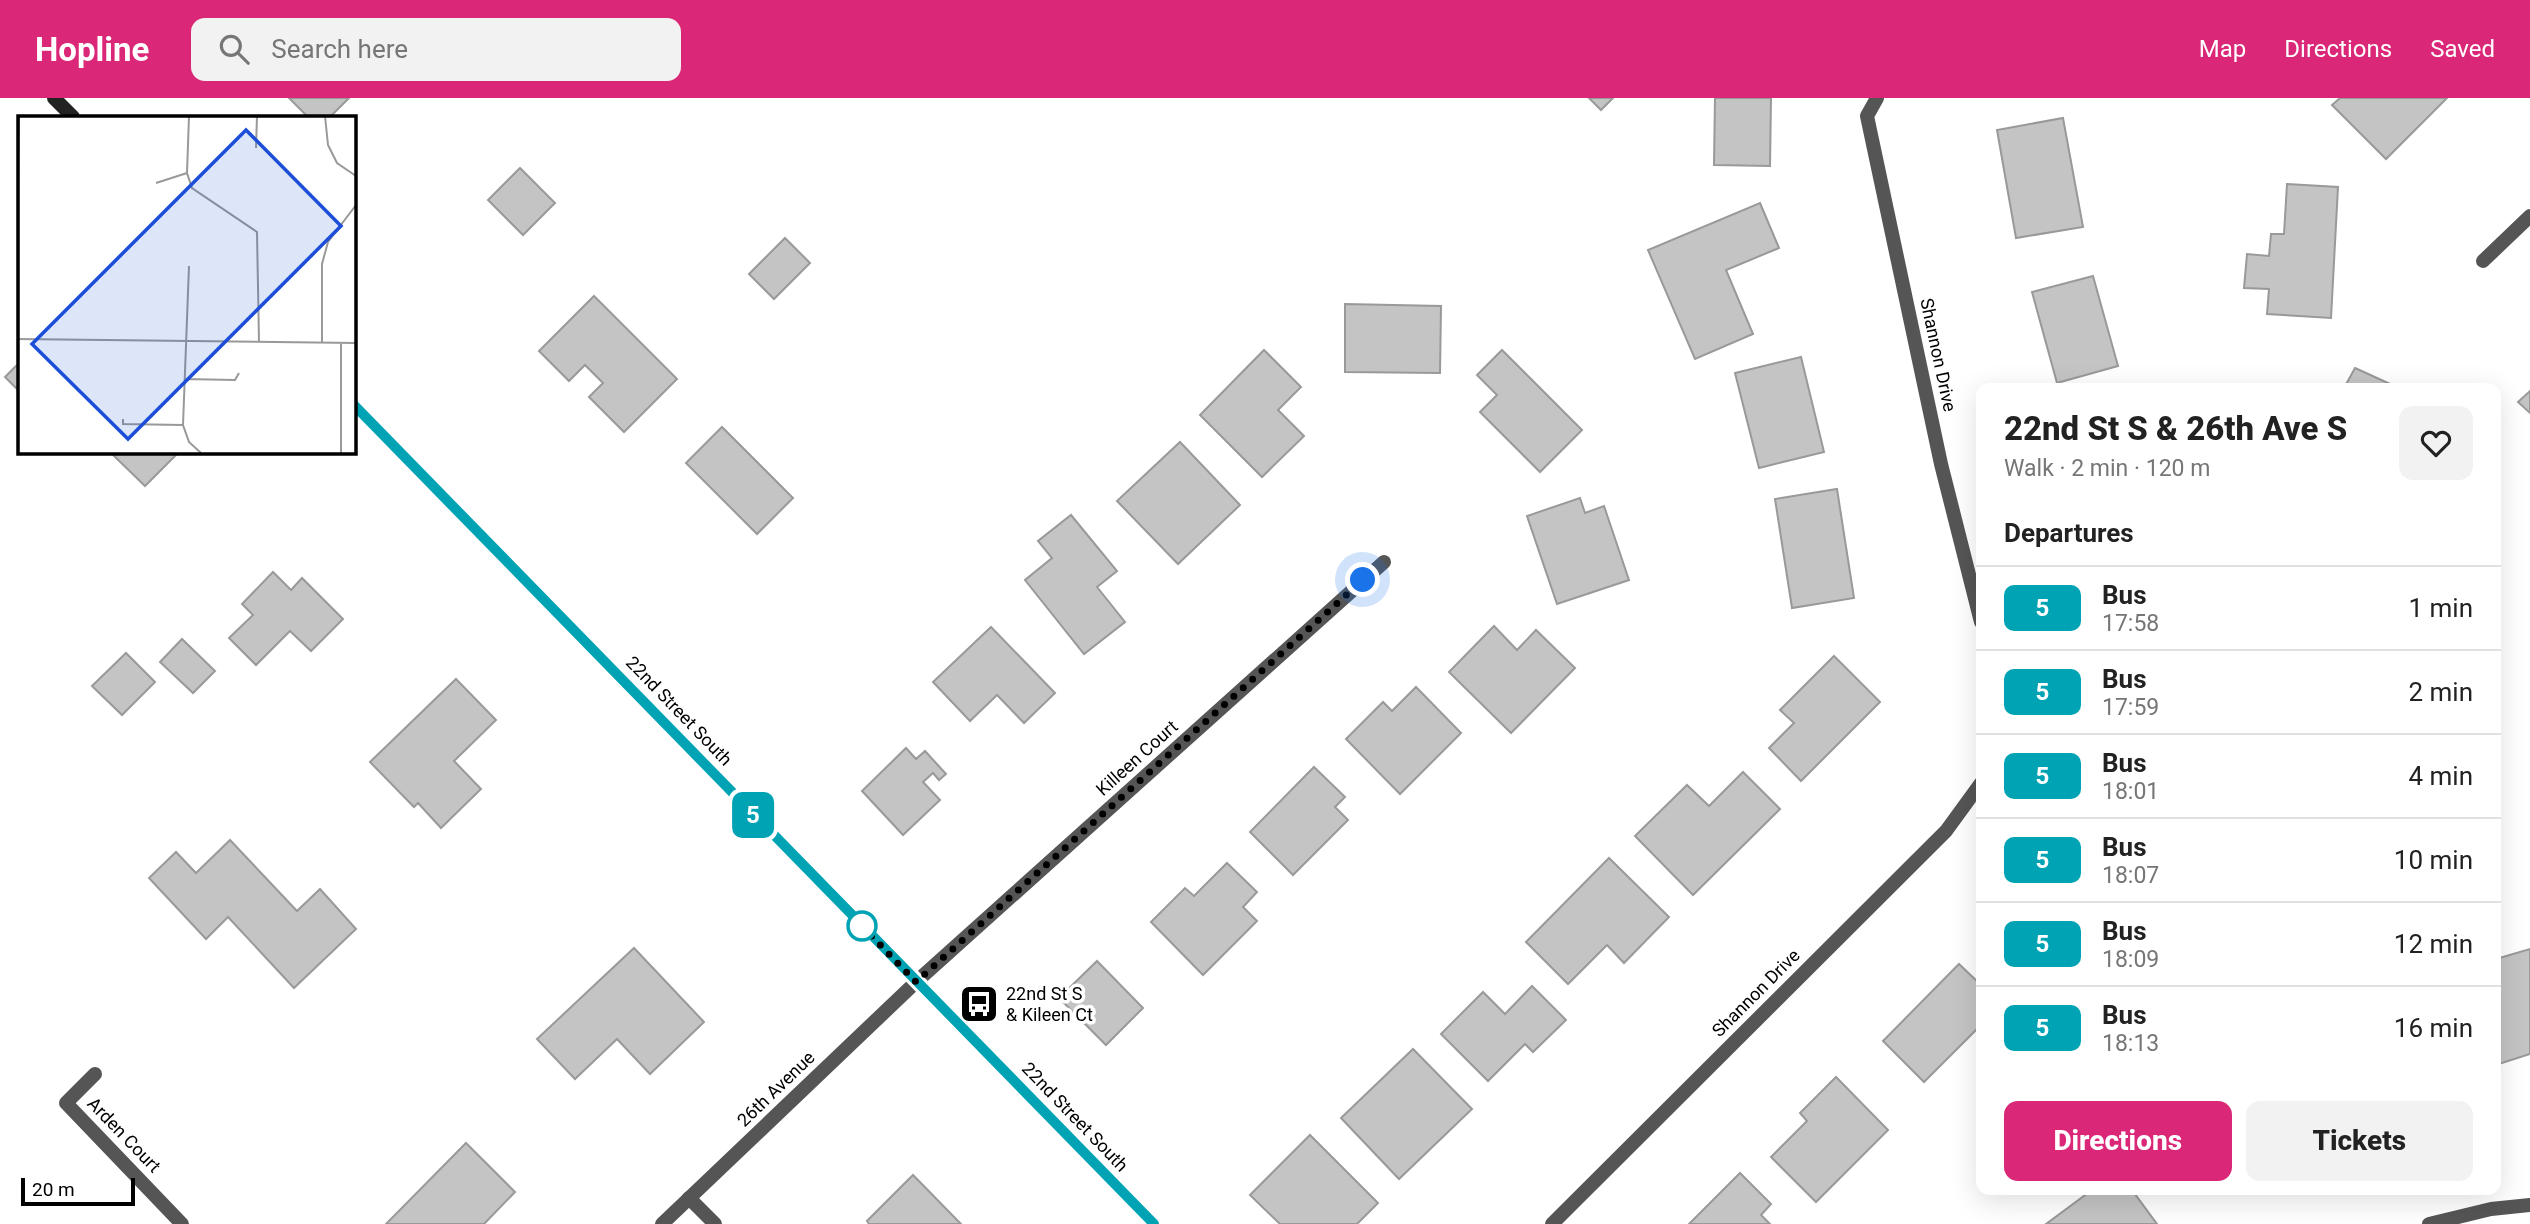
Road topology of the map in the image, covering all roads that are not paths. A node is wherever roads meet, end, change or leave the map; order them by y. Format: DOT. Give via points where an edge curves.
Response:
graph roads {
  1 [pos="54,98"];
  2 [pos="1877,98"];
  3 [pos="72,116"];
  4 [pos="2530,216"];
  5 [pos="2483,261"];
  6 [pos="355,406"];
  7 [pos="1384,562"];
  8 [pos="1976,601"];
  9 [pos="1976,790"];
  10 [pos="916,982"];
  11 [pos="95,1074"];
  12 [pos="689,1198"];
  13 [pos="2530,1205"];
  14 [pos="182,1224"];
  15 [pos="662,1224"];
  16 [pos="715,1224"];
  17 [pos="1154,1224"];
  18 [pos="1552,1224"];
  19 [pos="2429,1224"];
  1 -- 3 [label="street"];
  2 -- 8 [label="street, Shannon Drive" via="1867,116 1941,464"];
  4 -- 5 [label="street"];
  6 -- 10 [label="street, 22nd Street South"];
  7 -- 10 [label="street, Killeen Court"];
  9 -- 18 [label="street, Shannon Drive" via="1946,831"];
  10 -- 12 [label="street, 26th Avenue"];
  10 -- 17 [label="street, 22nd Street South"];
  11 -- 14 [label="street, Arden Court" via="66,1103"];
  12 -- 15 [label="street, 26th Avenue"];
  12 -- 16 [label="street"];
  13 -- 19 [label="street"];
}
